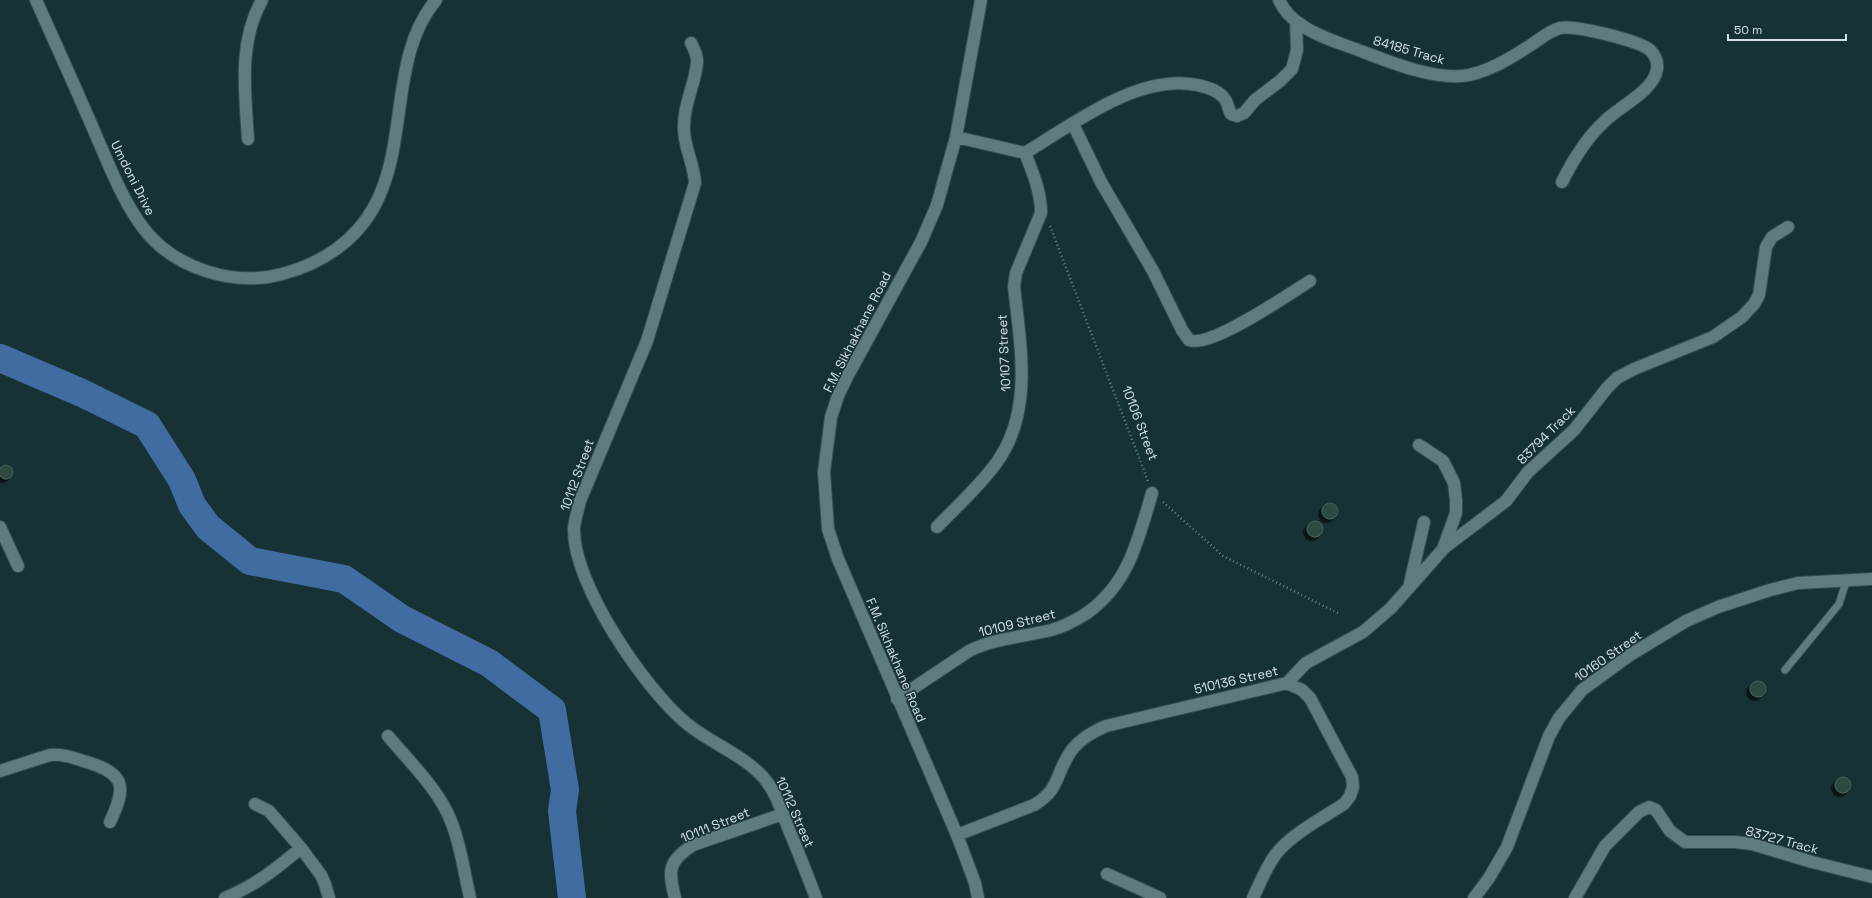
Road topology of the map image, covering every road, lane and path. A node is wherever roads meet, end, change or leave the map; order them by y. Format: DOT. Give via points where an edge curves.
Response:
graph roads {
  1 [pos="36,0"];
  2 [pos="262,0"];
  3 [pos="436,0"];
  4 [pos="981,0"];
  5 [pos="1279,0"];
  6 [pos="1296,21"];
  7 [pos="691,42"];
  8 [pos="1073,124"];
  9 [pos="956,137"];
  10 [pos="248,138"];
  11 [pos="1026,153"];
  12 [pos="1562,182"];
  13 [pos="1050,225"];
  14 [pos="1788,227"];
  15 [pos="1310,281"];
  16 [pos="1419,445"];
  17 [pos="1152,493"];
  18 [pos="1424,522"];
  19 [pos="0,527"];
  20 [pos="937,527"];
  21 [pos="1444,548"];
  22 [pos="18,566"];
  23 [pos="1872,578"];
  24 [pos="1847,579"];
  25 [pos="1409,588"];
  26 [pos="1338,613"];
  27 [pos="1785,670"];
  28 [pos="1287,683"];
  29 [pos="897,699"];
  30 [pos="388,736"];
  31 [pos="0,771"];
  32 [pos="255,804"];
  33 [pos="783,814"];
  34 [pos="110,822"];
  35 [pos="957,835"];
  36 [pos="301,848"];
  37 [pos="1107,874"];
  38 [pos="1872,877"];
  39 [pos="225,898"];
  40 [pos="328,898"];
  41 [pos="470,898"];
  42 [pos="675,898"];
  43 [pos="816,898"];
  44 [pos="978,898"];
  45 [pos="1160,898"];
  46 [pos="1253,898"];
  47 [pos="1474,898"];
  48 [pos="1575,898"];
  1 -- 3 [label="street, Umdoni Drive" via="112,172 144,229 164,248 187,263 207,271 252,279 298,270 324,258 350,237 375,205 393,157 413,42 421,22"];
  2 -- 10 [label="street" via="251,24 245,54"];
  4 -- 9 [label="street, F.M. Sikhakhane Road"];
  5 -- 6 [label="street, 84185 Track"];
  6 -- 8 [label="street" via="1297,50 1292,69 1238,116 1231,114 1224,97 1213,90 1176,82 1132,93"];
  6 -- 12 [label="street, 84185 Track" via="1318,35 1364,52 1412,68 1454,76 1469,75 1498,65 1560,28 1610,35 1649,50 1657,62 1651,83 1596,130 1577,154"];
  7 -- 33 [label="street, 10112 Street" via="698,62 689,95 684,130 695,183 647,341 580,502 575,536 581,565 599,609 648,683 701,735 764,777"];
  8 -- 11 [label="street"];
  8 -- 15 [label="street" via="1189,340 1199,342 1227,331"];
  9 -- 11 [label="street"];
  9 -- 29 [label="street, F.M. Sikhakhane Road" via="943,187 921,242 838,396 825,459 828,529 838,559"];
  11 -- 20 [label="street, 10107 Street" via="1041,203 1041,214 1016,273 1014,286 1022,383 1018,415 1013,432 997,462"];
  13 -- 17 [label="path, 10106 Street"];
  14 -- 21 [label="street, 83794 Track" via="1772,237 1766,247 1759,295 1742,317 1713,337 1617,378 1574,430 1528,472 1506,501 1471,525"];
  16 -- 21 [label="street" via="1443,461 1454,483 1456,513"];
  17 -- 26 [label="path, 10106 Street" via="1223,556"];
  17 -- 29 [label="street, 10109 Street" via="1131,560 1116,585 1094,608 1052,630 978,646"];
  18 -- 25 [label="street"];
  19 -- 22 [label="street"];
  21 -- 25 [label="street, 83794 Track"];
  23 -- 24 [label="street, 10160 Street"];
  24 -- 27 [label="lane" via="1839,604"];
  24 -- 47 [label="street, 10160 Street" via="1798,583 1718,607 1686,621 1630,655 1582,690 1559,718 1549,736 1507,847"];
  25 -- 28 [label="street, 83794 Track" via="1391,608 1363,632 1306,663"];
  28 -- 35 [label="street, 510136 Street" via="1093,731 1068,755 1054,787 1042,801"];
  28 -- 46 [label="street, 510136 Street" via="1302,690 1310,698 1352,777 1353,787 1344,804 1277,852"];
  29 -- 35 [label="street, F.M. Sikhakhane Road"];
  30 -- 41 [label="street" via="438,796 447,812"];
  31 -- 34 [label="street" via="58,754 104,767 111,771 120,785 118,804"];
  32 -- 36 [label="street" via="269,811"];
  33 -- 42 [label="street, 10111 Street" via="693,845 680,853 671,866 670,875"];
  33 -- 43 [label="street, 10112 Street"];
  35 -- 44 [label="street, F.M. Sikhakhane Road"];
  36 -- 39 [label="street" via="260,881"];
  36 -- 40 [label="street" via="321,875"];
  37 -- 45 [label="street"];
  38 -- 48 [label="street, 83727 Track" via="1752,844 1685,842 1670,831 1656,810 1649,807 1639,812 1605,846"];
}
